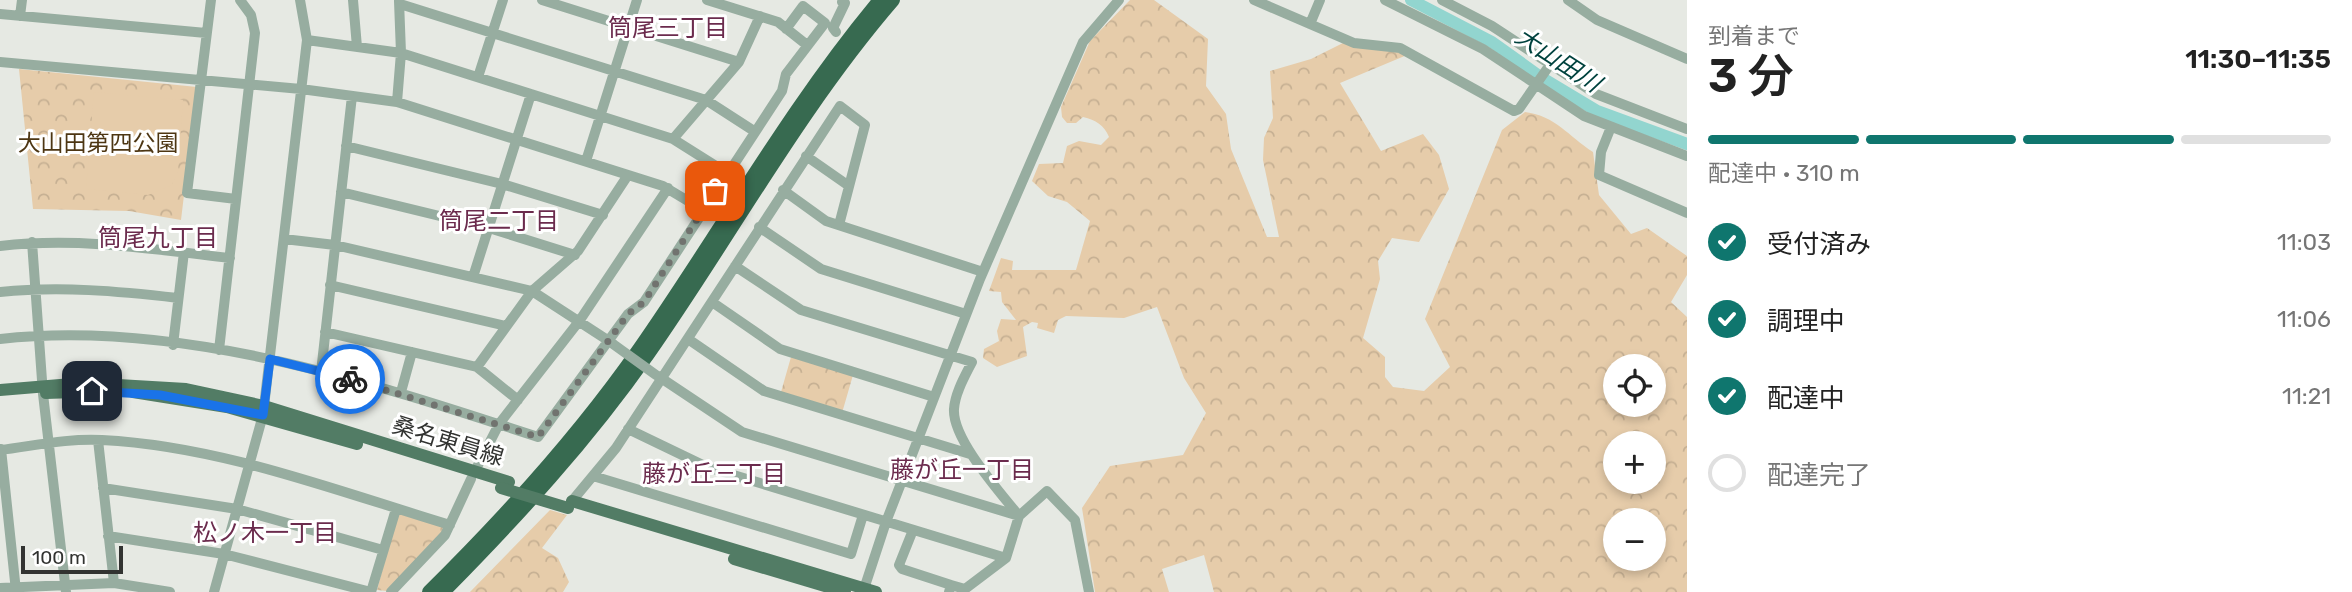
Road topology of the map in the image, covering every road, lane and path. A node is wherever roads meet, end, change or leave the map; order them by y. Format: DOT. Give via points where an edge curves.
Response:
graph roads {
  1 [pos="22,0"];
  2 [pos="211,0"];
  3 [pos="240,0"];
  4 [pos="300,0"];
  5 [pos="353,0"];
  6 [pos="503,0"];
  7 [pos="542,0"];
  8 [pos="637,0"];
  9 [pos="707,0"];
  10 [pos="880,0"];
  11 [pos="893,0"];
  12 [pos="1119,0"];
  13 [pos="1254,0"];
  14 [pos="1320,0"];
  15 [pos="1385,0"];
  16 [pos="1568,0"];
  17 [pos="841,1"];
  18 [pos="1448,1"];
  19 [pos="399,2"];
  20 [pos="0,14"];
  21 [pos="20,16"];
  22 [pos="760,16"];
  23 [pos="825,23"];
  24 [pos="1310,24"];
  25 [pos="629,27"];
  26 [pos="786,29"];
  27 [pos="836,32"];
  28 [pos="206,33"];
  29 [pos="492,33"];
  30 [pos="307,40"];
  31 [pos="807,45"];
  32 [pos="357,47"];
  33 [pos="401,53"];
  34 [pos="1687,59"];
  35 [pos="0,62"];
  36 [pos="739,62"];
  37 [pos="1549,66"];
  38 [pos="614,71"];
  39 [pos="478,77"];
  40 [pos="201,80"];
  41 [pos="250,84"];
  42 [pos="1535,86"];
  43 [pos="301,89"];
  44 [pos="531,94"];
  45 [pos="352,96"];
  46 [pos="706,100"];
  47 [pos="397,102"];
  48 [pos="600,116"];
  49 [pos="1611,127"];
  50 [pos="1687,129"];
  51 [pos="754,131"];
  52 [pos="516,139"];
  53 [pos="673,139"];
  54 [pos="346,146"];
  55 [pos="806,156"];
  56 [pos="1687,156"];
  57 [pos="586,161"];
  58 [pos="727,173"];
  59 [pos="628,174"];
  60 [pos="502,184"];
  61 [pos="849,186"];
  62 [pos="668,188"];
  63 [pos="783,190"];
  64 [pos="341,192"];
  65 [pos="236,199"];
  66 [pos="703,210"];
  67 [pos="1687,213"];
  68 [pos="603,215"];
  69 [pos="839,225"];
  70 [pos="489,228"];
  71 [pos="759,228"];
  72 [pos="284,239"];
  73 [pos="32,242"];
  74 [pos="335,245"];
  75 [pos="0,246"];
  76 [pos="184,252"];
  77 [pos="575,255"];
  78 [pos="230,258"];
  79 [pos="735,266"];
  80 [pos="983,272"];
  81 [pos="473,277"];
  82 [pos="330,285"];
  83 [pos="35,288"];
  84 [pos="531,290"];
  85 [pos="0,292"];
  86 [pos="178,298"];
  87 [pos="712,302"];
  88 [pos="967,314"];
  89 [pos="580,320"];
  90 [pos="506,326"];
  91 [pos="325,331"];
  92 [pos="38,335"];
  93 [pos="0,339"];
  94 [pos="688,339"];
  95 [pos="611,343"];
  96 [pos="173,345"];
  97 [pos="219,350"];
  98 [pos="412,352"];
  99 [pos="950,356"];
  100 [pos="270,359"];
  101 [pos="477,367"];
  102 [pos="321,372"];
  103 [pos="658,377"];
  104 [pos="0,390"];
  105 [pos="43,390"];
  106 [pos="401,392"];
  107 [pos="934,397"];
  108 [pos="0,398"];
  109 [pos="518,400"];
  110 [pos="263,411"];
  111 [pos="499,424"];
  112 [pos="628,429"];
  113 [pos="918,439"];
  114 [pos="98,440"];
  115 [pos="49,443"];
  116 [pos="1,449"];
  117 [pos="970,454"];
  118 [pos="249,465"];
  119 [pos="473,475"];
  120 [pos="593,476"];
  121 [pos="902,481"];
  122 [pos="103,488"];
  123 [pos="3,494"];
  124 [pos="570,504"];
  125 [pos="237,509"];
  126 [pos="396,509"];
  127 [pos="863,515"];
  128 [pos="1019,516"];
  129 [pos="886,522"];
  130 [pos="450,525"];
  131 [pos="913,530"];
  132 [pos="108,536"];
  133 [pos="12,541"];
  134 [pos="0,542"];
  135 [pos="383,550"];
  136 [pos="224,554"];
  137 [pos="1006,558"];
  138 [pos="114,583"];
  139 [pos="0,588"];
  140 [pos="65,588"];
  141 [pos="950,588"];
  142 [pos="15,589"];
  143 [pos="865,591"];
  144 [pos="170,592"];
  145 [pos="214,592"];
  146 [pos="391,592"];
  147 [pos="429,592"];
  148 [pos="443,592"];
  149 [pos="845,592"];
  150 [pos="1089,592"];
  1 -- 21 [label="street"];
  2 -- 28 [label="street"];
  3 -- 41 [label="street" via="255,26"];
  4 -- 30 [label="street"];
  5 -- 32 [label="street"];
  6 -- 29 [label="street"];
  7 -- 25 [label="street"];
  8 -- 25 [label="street"];
  9 -- 22 [label="street"];
  10 -- 147 [label="highway" via="801,103 640,349 584,424 505,515"];
  11 -- 148 [label="highway" via="809,110 648,355 592,430"];
  12 -- 80 [label="street" via="1083,42"];
  13 -- 24 [label="street"];
  14 -- 24 [label="street"];
  15 -- 42 [label="street" via="1483,49"];
  16 -- 34 [label="street" via="1597,20"];
  17 -- 23 [label="street"];
  17 -- 27 [label="street" via="845,3"];
  18 -- 37 [label="street"];
  19 -- 29 [label="street"];
  19 -- 33 [label="street"];
  20 -- 21 [label="street"];
  21 -- 28 [label="street"];
  22 -- 26 [label="street"];
  22 -- 36 [label="street"];
  23 -- 26 [label="street" via="803,6"];
  23 -- 31 [label="street"];
  24 -- 42 [label="street" via="1354,43 1400,48 1514,111"];
  25 -- 36 [label="street"];
  25 -- 38 [label="street"];
  26 -- 31 [label="street"];
  28 -- 40 [label="street"];
  29 -- 38 [label="street"];
  29 -- 39 [label="street"];
  30 -- 32 [label="street"];
  30 -- 43 [label="street"];
  31 -- 51 [label="street"];
  32 -- 33 [label="street"];
  33 -- 39 [label="street"];
  33 -- 47 [label="street"];
  35 -- 40 [label="street"];
  36 -- 46 [label="street"];
  37 -- 42 [label="street"];
  37 -- 50 [label="street" via="1596,94"];
  38 -- 46 [label="street"];
  38 -- 48 [label="street"];
  39 -- 44 [label="street"];
  40 -- 41 [label="street"];
  40 -- 65 [label="street" via="187,193"];
  41 -- 43 [label="street"];
  41 -- 65 [label="street"];
  42 -- 49 [label="street"];
  43 -- 45 [label="street"];
  43 -- 72 [label="street"];
  44 -- 48 [label="street"];
  44 -- 52 [label="street"];
  45 -- 47 [label="street"];
  45 -- 54 [label="street"];
  46 -- 51 [label="street"];
  46 -- 53 [label="street"];
  47 -- 52 [label="street"];
  48 -- 53 [label="street"];
  48 -- 57 [label="street"];
  49 -- 56 [label="street"];
  49 -- 67 [label="street" via="1601,152 1599,175"];
  51 -- 58 [label="street"];
  52 -- 57 [label="street"];
  52 -- 60 [label="street"];
  53 -- 58 [label="street"];
  54 -- 60 [label="street"];
  54 -- 64 [label="street"];
  55 -- 61 [label="street"];
  55 -- 61 [label="street" via="840,106 865,125"];
  55 -- 63 [label="street"];
  57 -- 59 [label="street"];
  58 -- 66 [label="street"];
  59 -- 62 [label="street"];
  59 -- 68 [label="street"];
  60 -- 68 [label="street"];
  60 -- 70 [label="street"];
  61 -- 69 [label="street"];
  62 -- 66 [label="street"];
  62 -- 89 [label="street"];
  63 -- 69 [label="street"];
  63 -- 71 [label="street"];
  64 -- 70 [label="street"];
  64 -- 74 [label="street"];
  65 -- 78 [label="street"];
  66 -- 95 [label="street" via="644,302 628,314"];
  68 -- 77 [label="street"];
  69 -- 80 [label="street"];
  70 -- 77 [label="street"];
  70 -- 81 [label="street"];
  71 -- 79 [label="street"];
  71 -- 88 [label="street" via="821,269"];
  72 -- 74 [label="street"];
  72 -- 100 [label="street"];
  73 -- 75 [label="street"];
  73 -- 76 [label="street" via="98,242"];
  73 -- 83 [label="street"];
  74 -- 81 [label="street"];
  74 -- 82 [label="street"];
  76 -- 78 [label="street"];
  76 -- 86 [label="street"];
  77 -- 84 [label="street"];
  78 -- 97 [label="street"];
  79 -- 87 [label="street"];
  79 -- 99 [label="street" via="801,310"];
  80 -- 88 [label="street"];
  81 -- 84 [label="street"];
  82 -- 90 [label="street"];
  82 -- 91 [label="street"];
  83 -- 85 [label="street"];
  83 -- 86 [label="street"];
  83 -- 92 [label="street"];
  84 -- 89 [label="street"];
  84 -- 90 [label="street"];
  86 -- 96 [label="street"];
  87 -- 94 [label="street"];
  87 -- 107 [label="street" via="780,349"];
  88 -- 99 [label="street"];
  89 -- 95 [label="street"];
  89 -- 109 [label="street"];
  90 -- 101 [label="street"];
  91 -- 98 [label="street"];
  91 -- 102 [label="street"];
  92 -- 93 [label="street"];
  92 -- 96 [label="street"];
  92 -- 105 [label="street"];
  94 -- 103 [label="street"];
  94 -- 113 [label="street" via="764,391"];
  95 -- 103 [label="street, bridge"];
  95 -- 111 [label="street" via="538,437"];
  96 -- 97 [label="street"];
  97 -- 100 [label="street"];
  98 -- 101 [label="street"];
  98 -- 106 [label="street"];
  99 -- 107 [label="street"];
  99 -- 117 [label="street" via="972,362 954,408"];
  100 -- 102 [label="street"];
  100 -- 110 [label="street"];
  101 -- 109 [label="street"];
  102 -- 106 [label="street"];
  103 -- 112 [label="street"];
  103 -- 121 [label="street" via="742,432"];
  104 -- 105 [label="main road, 桑名東員線"];
  105 -- 108 [label="main road, 桑名東員線"];
  105 -- 110 [label="main road, 桑名東員線" via="134,392"];
  105 -- 115 [label="street"];
  106 -- 111 [label="street"];
  107 -- 113 [label="street"];
  109 -- 111 [label="street"];
  110 -- 118 [label="street"];
  110 -- 119 [label="main road, 桑名東員線"];
  111 -- 119 [label="street"];
  112 -- 120 [label="street"];
  112 -- 127 [label="street" via="706,467"];
  113 -- 117 [label="street"];
  113 -- 121 [label="street"];
  114 -- 115 [label="street"];
  114 -- 118 [label="street" via="151,445"];
  114 -- 122 [label="street"];
  115 -- 116 [label="street"];
  115 -- 140 [label="street"];
  116 -- 123 [label="street"];
  117 -- 128 [label="street"];
  118 -- 125 [label="street"];
  118 -- 126 [label="street"];
  119 -- 124 [label="main road, 桑名東員線"];
  119 -- 130 [label="street"];
  120 -- 124 [label="street"];
  120 -- 127 [label="street" via="851,554"];
  121 -- 128 [label="street"];
  121 -- 129 [label="street"];
  122 -- 125 [label="street"];
  122 -- 132 [label="street"];
  123 -- 133 [label="street"];
  124 -- 143 [label="main road, 桑名東員線"];
  124 -- 149 [label="main road, 桑名東員線"];
  125 -- 135 [label="street"];
  125 -- 136 [label="street"];
  126 -- 130 [label="street"];
  126 -- 135 [label="street"];
  127 -- 129 [label="street"];
  128 -- 137 [label="street"];
  128 -- 150 [label="street" via="1047,491 1075,520"];
  129 -- 131 [label="street"];
  129 -- 143 [label="street"];
  130 -- 146 [label="street"];
  131 -- 137 [label="street"];
  131 -- 141 [label="street" via="899,565"];
  132 -- 136 [label="street"];
  132 -- 138 [label="street"];
  133 -- 134 [label="street"];
  133 -- 142 [label="street"];
  135 -- 136 [label="street" via="371,592"];
  136 -- 145 [label="street"];
  137 -- 141 [label="street" via="965,589"];
  138 -- 140 [label="street"];
  138 -- 144 [label="street"];
  139 -- 142 [label="street"];
  140 -- 142 [label="street"];
}
